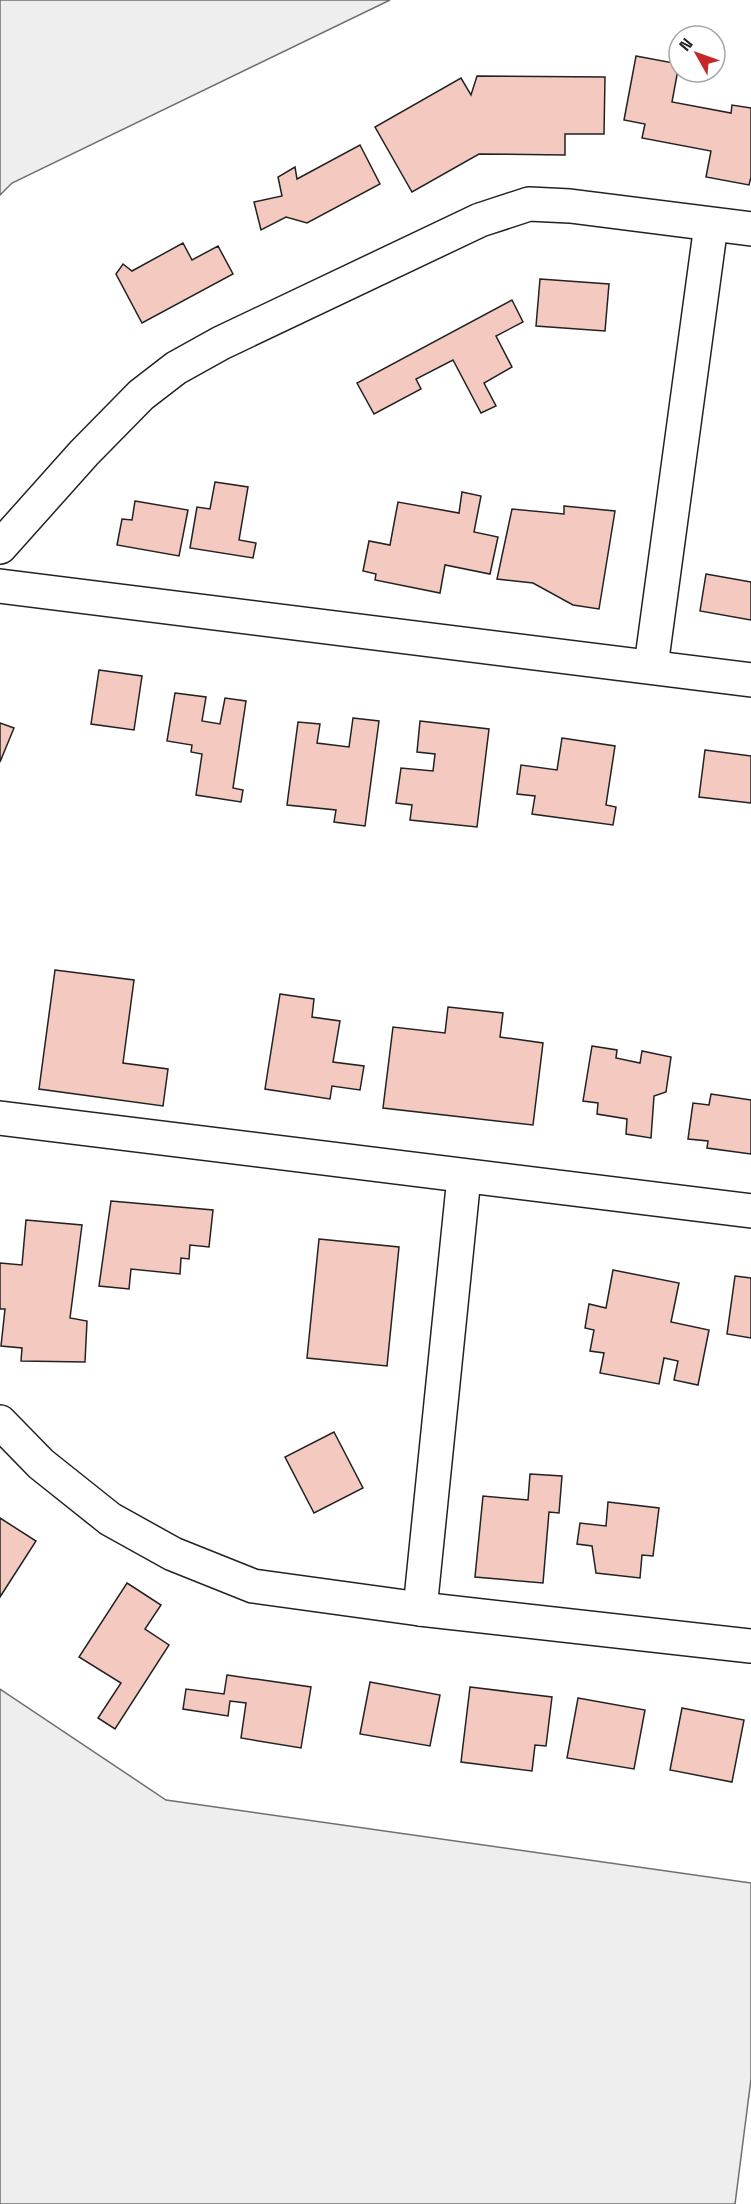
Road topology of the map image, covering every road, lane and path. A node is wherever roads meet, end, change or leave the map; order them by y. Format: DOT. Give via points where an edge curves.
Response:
graph roads {
  1 [pos="711,225"];
  2 [pos="751,230"];
  3 [pos="0,547"];
  4 [pos="0,586"];
  5 [pos="651,666"];
  6 [pos="751,680"];
  7 [pos="0,1118"];
  8 [pos="464,1177"];
  9 [pos="751,1211"];
  10 [pos="0,1422"];
  11 [pos="420,1609"];
  12 [pos="751,1646"];
  1 -- 2 [label="street"];
  1 -- 3 [label="street" via="529,204 480,220 176,368 141,395"];
  1 -- 5 [label="street"];
  4 -- 5 [label="street"];
  5 -- 6 [label="street"];
  7 -- 8 [label="street"];
  8 -- 9 [label="street"];
  8 -- 11 [label="street"];
  10 -- 11 [label="street" via="41,1464 110,1519 173,1554 253,1586"];
  11 -- 12 [label="street"];
}
